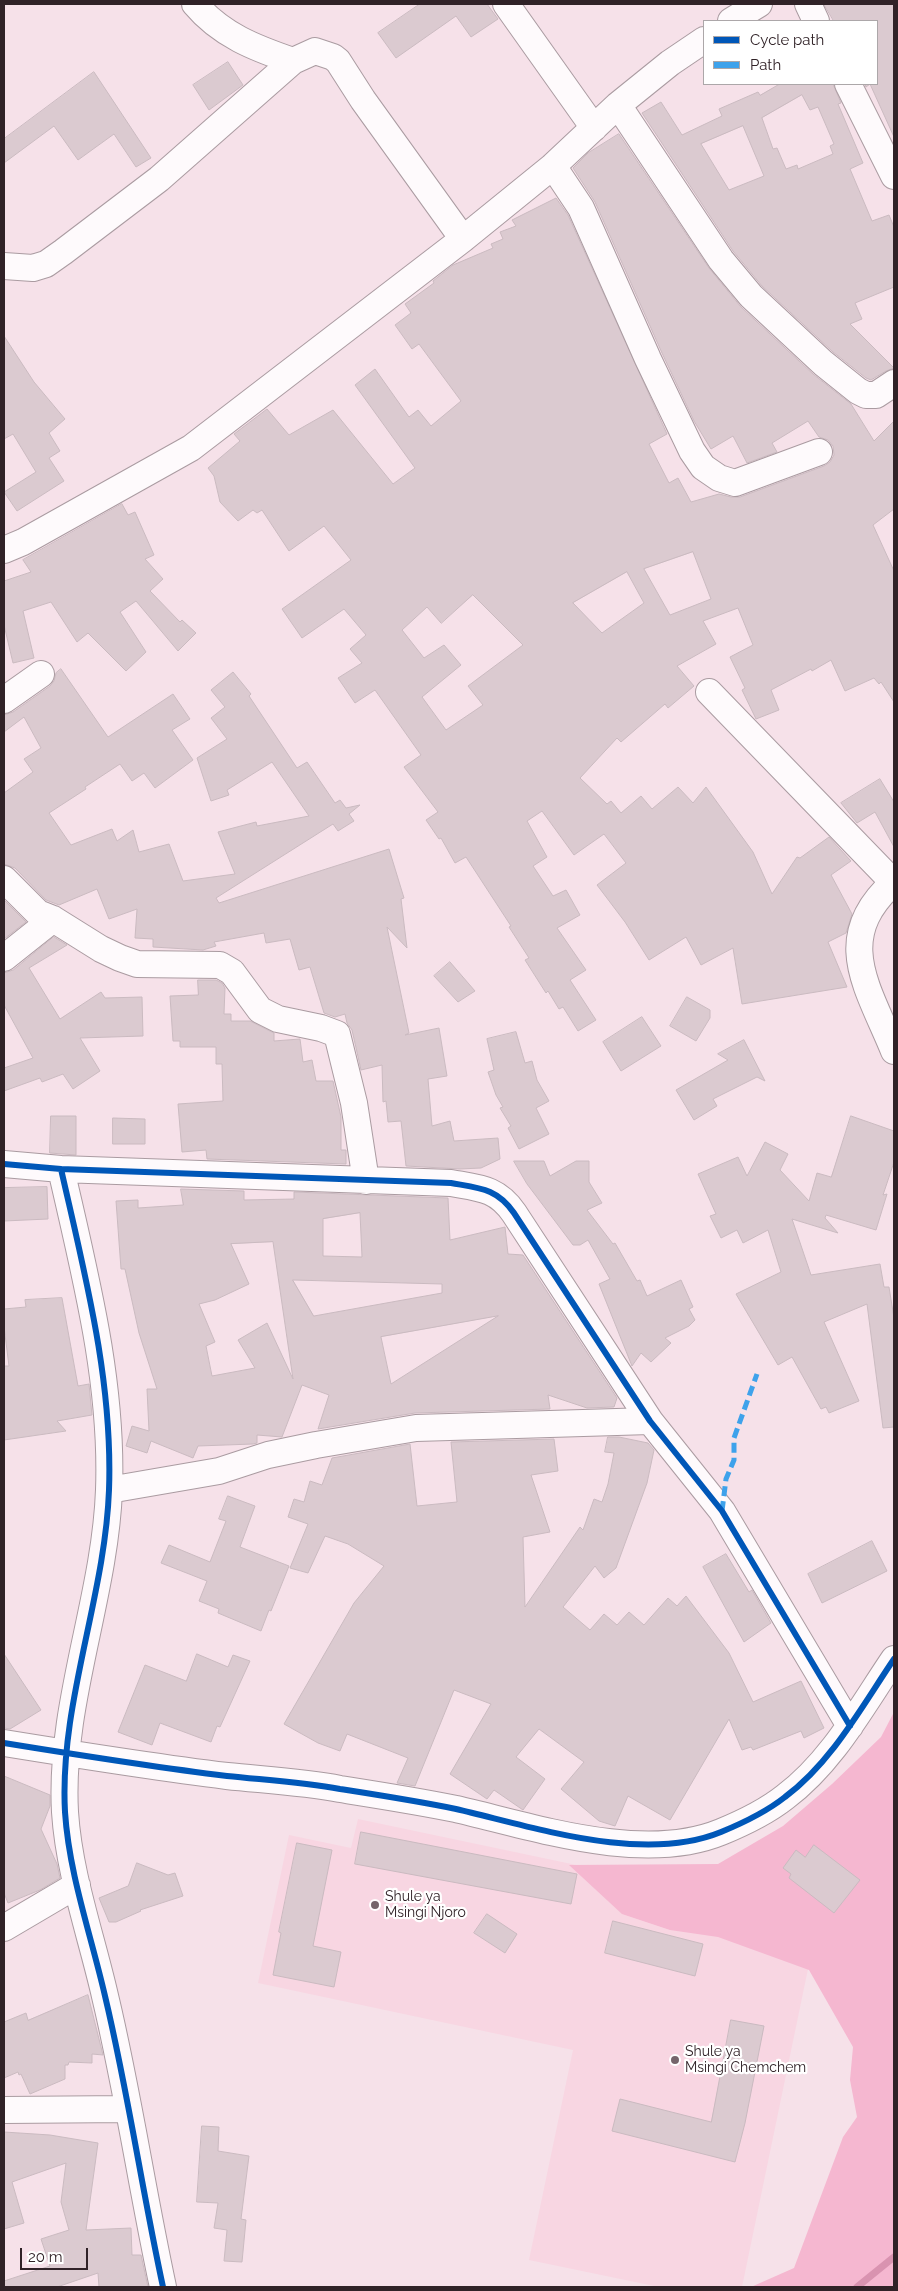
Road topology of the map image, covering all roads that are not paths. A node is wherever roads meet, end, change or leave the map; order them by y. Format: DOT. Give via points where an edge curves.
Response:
graph roads {
  1 [pos="194,4"];
  2 [pos="506,4"];
  3 [pos="759,4"];
  4 [pos="808,4"];
  5 [pos="733,20"];
  6 [pos="816,20"];
  7 [pos="703,41"];
  8 [pos="294,61"];
  9 [pos="848,85"];
  10 [pos="618,105"];
  11 [pos="594,128"];
  12 [pos="553,166"];
  13 [pos="894,176"];
  14 [pos="463,239"];
  15 [pos="4,266"];
  16 [pos="894,383"];
  17 [pos="819,452"];
  18 [pos="4,550"];
  19 [pos="41,674"];
  20 [pos="709,692"];
  21 [pos="4,700"];
  22 [pos="4,878"];
  23 [pos="894,882"];
  24 [pos="53,919"];
  25 [pos="4,958"];
  26 [pos="894,1051"];
  27 [pos="4,1164"];
  28 [pos="61,1169"];
  29 [pos="366,1181"];
  30 [pos="650,1422"];
  31 [pos="109,1490"];
  32 [pos="894,1659"];
  33 [pos="850,1726"];
  34 [pos="4,1743"];
  35 [pos="65,1753"];
  36 [pos="77,1885"];
  37 [pos="4,1928"];
  38 [pos="128,2109"];
  39 [pos="4,2110"];
  40 [pos="163,2287"];
  1 -- 8 [label="street" via="206,17 248,45"];
  2 -- 11 [label="street"];
  3 -- 5 [label="street"];
  4 -- 6 [label="street"];
  7 -- 10 [label="street"];
  8 -- 14 [label="street" via="315,51 333,56 338,61"];
  8 -- 15 [label="street" via="159,179 63,252 46,264 33,268"];
  9 -- 13 [label="street"];
  10 -- 11 [label="street"];
  10 -- 16 [label="street" via="721,260 751,296 858,391 876,395"];
  11 -- 12 [label="street"];
  12 -- 14 [label="street"];
  12 -- 17 [label="street" via="581,208 640,342 702,467 718,478 735,483"];
  14 -- 18 [label="street" via="190,448"];
  19 -- 21 [label="street"];
  20 -- 23 [label="street"];
  22 -- 24 [label="street" via="38,913"];
  23 -- 26 [label="street" via="873,904 862,924 858,948 863,974"];
  24 -- 25 [label="street"];
  24 -- 29 [label="street" via="101,949 137,964 202,963 227,968 260,1010 278,1019 337,1034 354,1103"];
  27 -- 28 [label="street"];
  28 -- 29 [label="street"];
  28 -- 31 [label="street" via="106,1390"];
  29 -- 30 [label="street" via="451,1183 493,1191 506,1202"];
  30 -- 31 [label="street" via="416,1428 316,1445 219,1470"];
  30 -- 33 [label="street" via="722,1510"];
  31 -- 35 [label="street" via="102,1558"];
  32 -- 33 [label="street"];
  33 -- 35 [label="street" via="787,1796 765,1811 719,1833 658,1844 612,1844 440,1806 336,1788"];
  34 -- 35 [label="street"];
  35 -- 36 [label="street" via="65,1814"];
  36 -- 37 [label="street"];
  36 -- 38 [label="street" via="105,1996"];
  38 -- 39 [label="street"];
  38 -- 40 [label="street"];
}
